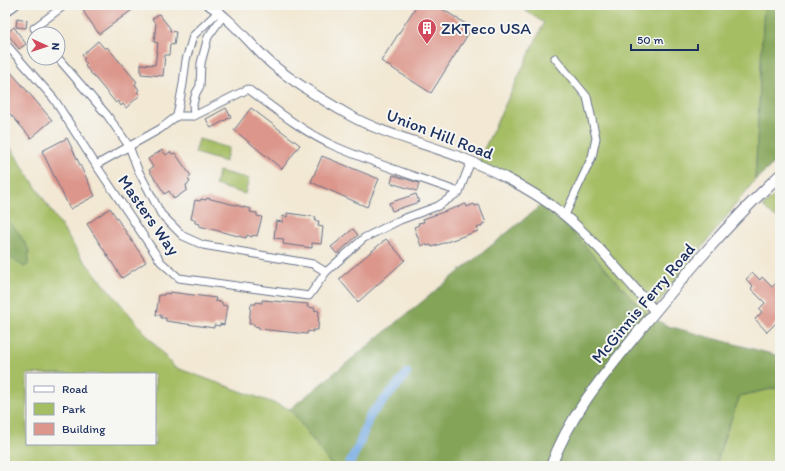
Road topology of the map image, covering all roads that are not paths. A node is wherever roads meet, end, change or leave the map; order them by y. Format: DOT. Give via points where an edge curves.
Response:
graph roads {
  1 [pos="16,5"];
  2 [pos="64,5"];
  3 [pos="209,5"];
  4 [pos="220,11"];
  5 [pos="5,13"];
  6 [pos="37,26"];
  7 [pos="193,36"];
  8 [pos="208,37"];
  9 [pos="5,43"];
  10 [pos="555,58"];
  11 [pos="65,66"];
  12 [pos="177,116"];
  13 [pos="194,116"];
  14 [pos="129,146"];
  15 [pos="471,161"];
  16 [pos="96,165"];
  17 [pos="780,174"];
  18 [pos="459,192"];
  19 [pos="565,215"];
  20 [pos="326,272"];
  21 [pos="655,311"];
  22 [pos="551,466"];
  1 -- 5 [label="street"];
  2 -- 6 [label="street"];
  3 -- 4 [label="street, Union Hill Road"];
  4 -- 7 [label="street"];
  4 -- 8 [label="street"];
  4 -- 15 [label="street, Union Hill Road" via="273,64 306,89 344,112 379,129"];
  7 -- 8 [label="street"];
  7 -- 12 [label="street" via="186,60"];
  8 -- 13 [label="street" via="201,63 200,86 193,104"];
  9 -- 16 [label="street" via="54,99"];
  10 -- 19 [label="street" via="587,97 596,138 592,157"];
  11 -- 14 [label="street, Masters Way" via="107,115"];
  12 -- 13 [label="street"];
  12 -- 14 [label="street, Masters Way" via="160,129"];
  13 -- 18 [label="street" via="248,89 332,145"];
  14 -- 16 [label="street, Masters Way"];
  14 -- 20 [label="street, Masters Way" via="138,170 161,214 183,236 203,245 313,264"];
  15 -- 18 [label="street"];
  15 -- 19 [label="street, Union Hill Road" via="525,188"];
  16 -- 20 [label="street, Masters Way" via="161,262 179,278 309,296"];
  17 -- 21 [label="main road, McGinnis Ferry Road" via="724,231"];
  18 -- 20 [label="street, Masters Way" via="438,206 400,220 364,238"];
  19 -- 21 [label="street, Union Hill Road" via="606,255"];
  21 -- 22 [label="main road, McGinnis Ferry Road" via="597,383 568,430"];
}
